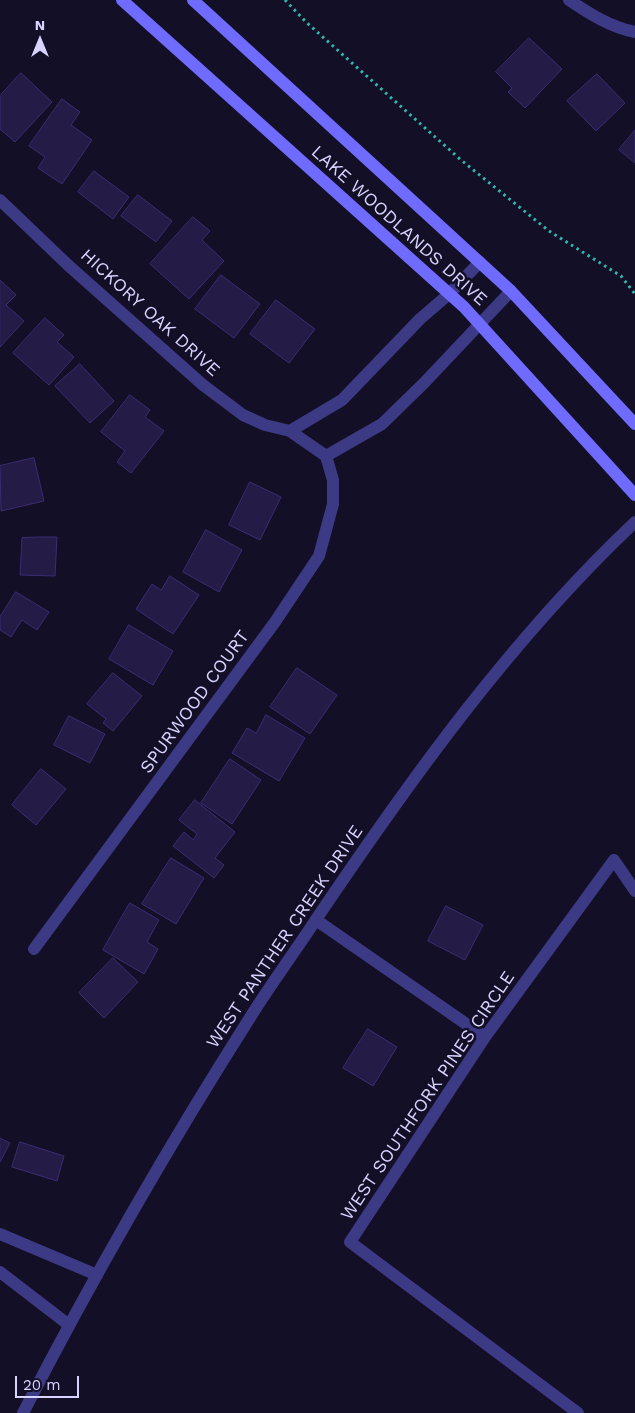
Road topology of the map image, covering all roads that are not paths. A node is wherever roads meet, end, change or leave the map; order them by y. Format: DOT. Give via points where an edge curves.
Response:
graph roads {
  1 [pos="122,0"];
  2 [pos="193,0"];
  3 [pos="569,0"];
  4 [pos="635,32"];
  5 [pos="0,200"];
  6 [pos="480,262"];
  7 [pos="511,290"];
  8 [pos="449,294"];
  9 [pos="480,323"];
  10 [pos="635,424"];
  11 [pos="290,431"];
  12 [pos="326,456"];
  13 [pos="635,495"];
  14 [pos="635,522"];
  15 [pos="635,891"];
  16 [pos="316,920"];
  17 [pos="34,949"];
  18 [pos="485,1037"];
  19 [pos="0,1234"];
  20 [pos="0,1272"];
  21 [pos="97,1275"];
  22 [pos="69,1325"];
  23 [pos="23,1413"];
  24 [pos="578,1413"];
  1 -- 8 [label="main road, LAKE WOODLANDS DRIVE"];
  2 -- 6 [label="main road, LAKE WOODLANDS DRIVE"];
  3 -- 4 [label="street" via="597,18"];
  5 -- 11 [label="street, HICKORY OAK DRIVE" via="203,385 243,415"];
  6 -- 7 [label="main road, LAKE WOODLANDS DRIVE"];
  6 -- 8 [label="street"];
  7 -- 9 [label="street"];
  7 -- 10 [label="main road, LAKE WOODLANDS DRIVE"];
  8 -- 9 [label="main road, LAKE WOODLANDS DRIVE"];
  8 -- 11 [label="street" via="420,319 342,400"];
  9 -- 12 [label="street" via="382,424"];
  9 -- 13 [label="main road, LAKE WOODLANDS DRIVE"];
  11 -- 12 [label="street, HICKORY OAK DRIVE"];
  12 -- 17 [label="street, SPURWOOD COURT" via="333,504 319,556 275,622"];
  14 -- 16 [label="street, WEST PANTHER CREEK DRIVE" via="545,612 496,672 360,852"];
  15 -- 18 [label="street, WEST SOUTHFORK PINES CIRCLE" via="614,860"];
  16 -- 18 [label="street"];
  16 -- 21 [label="street, WEST PANTHER CREEK DRIVE" via="203,1092"];
  18 -- 24 [label="street, WEST SOUTHFORK PINES CIRCLE" via="350,1242"];
  19 -- 21 [label="street"];
  20 -- 22 [label="street"];
  21 -- 22 [label="street, WEST PANTHER CREEK DRIVE"];
  22 -- 23 [label="street, WEST PANTHER CREEK DRIVE"];
}
